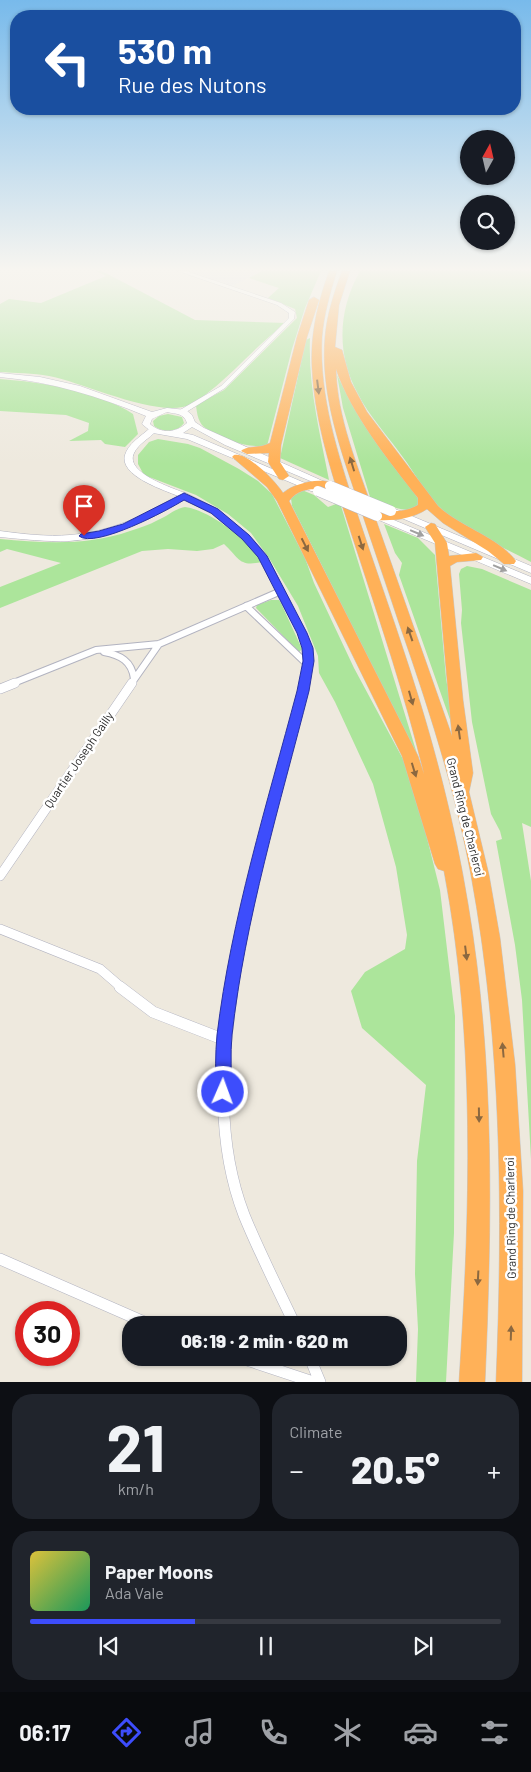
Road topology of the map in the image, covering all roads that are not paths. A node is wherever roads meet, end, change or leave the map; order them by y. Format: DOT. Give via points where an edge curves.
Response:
graph roads {
  1 [pos="275,335"];
  2 [pos="303,335"];
  3 [pos="316,335"];
  4 [pos="330,336"];
  5 [pos="0,375"];
  6 [pos="183,412"];
  7 [pos="152,414"];
  8 [pos="191,422"];
  9 [pos="152,430"];
  10 [pos="172,433"];
  11 [pos="275,444"];
  12 [pos="242,454"];
  13 [pos="274,462"];
  14 [pos="283,476"];
  15 [pos="313,485"];
  16 [pos="330,486"];
  17 [pos="184,496"];
  18 [pos="424,498"];
  19 [pos="283,501"];
  20 [pos="377,516"];
  21 [pos="395,517"];
  22 [pos="431,528"];
  23 [pos="0,534"];
  24 [pos="441,543"];
  25 [pos="476,557"];
  26 [pos="509,561"];
  27 [pos="444,564"];
  28 [pos="531,570"];
  29 [pos="531,581"];
  30 [pos="280,591"];
  31 [pos="246,606"];
  32 [pos="159,644"];
  33 [pos="92,651"];
  34 [pos="308,665"];
  35 [pos="134,679"];
  36 [pos="0,689"];
  37 [pos="462,797"];
  38 [pos="0,876"];
  39 [pos="460,905"];
  40 [pos="0,929"];
  41 [pos="225,1040"];
  42 [pos="0,1259"];
  43 [pos="130,1316"];
  44 [pos="291,1316"];
  45 [pos="265,1366"];
  46 [pos="313,1366"];
  47 [pos="313,1382"];
  48 [pos="320,1382"];
  49 [pos="472,1382"];
  50 [pos="509,1382"];
  1 -- 6 [label="street" via="223,387"];
  2 -- 11 [label="highway"];
  3 -- 39 [label="highway, Grand Ring de Charleroi, one-way" via="322,411 425,746 441,806"];
  4 -- 18 [label="highway" via="336,344 341,369 356,403"];
  37 -- 4 [label="highway, Grand Ring de Charleroi, one-way" via="425,676 344,439 333,386"];
  5 -- 7 [label="main road" via="74,385"];
  6 -- 7 [label="main road" via="167,410"];
  6 -- 8 [label="main road"];
  7 -- 9 [label="main road" via="146,424"];
  8 -- 10 [label="main road" via="181,431"];
  8 -- 12 [label="main road"];
  9 -- 10 [label="main road"];
  9 -- 17 [label="street" via="132,447 130,464 134,472 146,480"];
  10 -- 12 [label="main road"];
  11 -- 12 [label="highway" via="264,451"];
  11 -- 13 [label="highway"];
  12 -- 13 [label="main road"];
  12 -- 14 [label="main road"];
  12 -- 19 [label="highway"];
  13 -- 14 [label="highway"];
  13 -- 15 [label="main road"];
  14 -- 15 [label="main road"];
  15 -- 16 [label="highway"];
  15 -- 19 [label="highway" via="288,493"];
  15 -- 20 [label="main road, bridge"];
  16 -- 21 [label="main road, bridge"];
  17 -- 23 [label="street" via="126,526 100,534 69,538"];
  17 -- 30 [label="street" via="214,511 246,537 262,556"];
  18 -- 21 [label="highway" via="424,506 415,512"];
  18 -- 26 [label="highway" via="450,522 500,551"];
  19 -- 39 [label="highway, one-way" via="410,756 433,833"];
  20 -- 21 [label="highway"];
  21 -- 22 [label="main road"];
  21 -- 24 [label="main road, one-way"];
  22 -- 24 [label="highway"];
  22 -- 26 [label="main road"];
  24 -- 25 [label="main road"];
  24 -- 27 [label="highway"];
  25 -- 27 [label="highway" via="448,560"];
  25 -- 29 [label="main road, one-way"];
  26 -- 28 [label="main road"];
  37 -- 27 [label="highway, one-way" via="465,773 455,700"];
  30 -- 31 [label="street"];
  30 -- 34 [label="street" via="302,633"];
  31 -- 32 [label="street"];
  31 -- 34 [label="street"];
  32 -- 33 [label="street"];
  32 -- 35 [label="street, Quartier Joseph Gailly"];
  33 -- 35 [label="street" via="124,658 132,667"];
  33 -- 36 [label="street"];
  34 -- 41 [label="street" via="254,880 237,959"];
  35 -- 38 [label="street, Quartier Joseph Gailly"];
  50 -- 37 [label="highway, Grand Ring de Charleroi, one-way" via="513,1224 508,1116 491,940 480,873"];
  39 -- 49 [label="highway, Grand Ring de Charleroi, one-way" via="474,1026 479,1110 480,1224"];
  40 -- 41 [label="street" via="100,969 148,1009"];
  41 -- 44 [label="street" via="223,1111 227,1152 244,1214"];
  42 -- 43 [label="street"];
  45 -- 47 [label="street"];
  46 -- 48 [label="street"];
}
